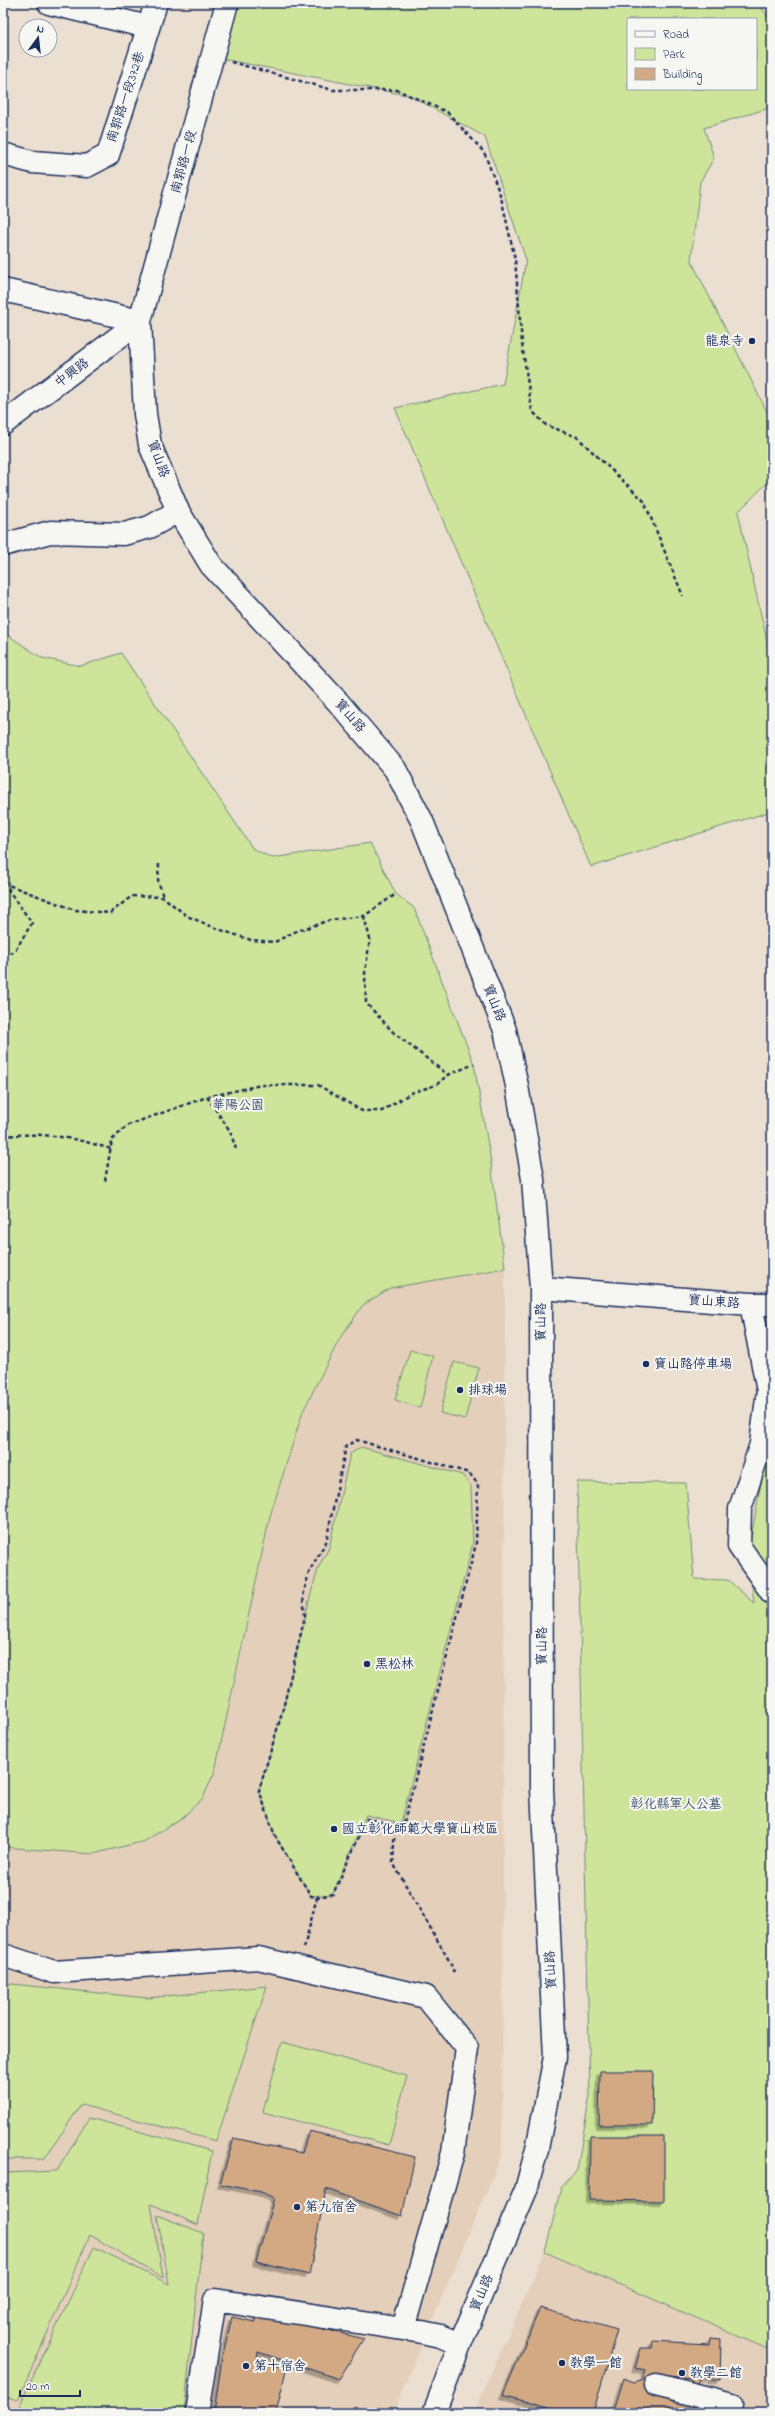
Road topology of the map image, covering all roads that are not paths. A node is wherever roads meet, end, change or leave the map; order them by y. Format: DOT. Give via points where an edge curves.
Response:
graph roads {
  1 [pos="49,3"];
  2 [pos="156,3"];
  3 [pos="227,3"];
  4 [pos="148,27"];
  5 [pos="3,154"];
  6 [pos="3,290"];
  7 [pos="140,321"];
  8 [pos="3,424"];
  9 [pos="178,511"];
  10 [pos="3,545"];
  11 [pos="541,1288"];
  12 [pos="761,1304"];
  13 [pos="772,1593"];
  14 [pos="3,1955"];
  15 [pos="403,2329"];
  16 [pos="460,2344"];
  17 [pos="656,2385"];
  18 [pos="732,2404"];
  19 [pos="197,2413"];
  20 [pos="434,2413"];
  1 -- 4 [label="street"];
  2 -- 4 [label="street, 南郭路一段372巷"];
  3 -- 7 [label="street, 南郭路一段"];
  4 -- 5 [label="street, 南郭路一段372巷" via="108,155 88,166 32,162"];
  6 -- 7 [label="street"];
  7 -- 8 [label="street, 中興路"];
  7 -- 9 [label="street, 寶山路" via="145,414 150,445"];
  9 -- 10 [label="street" via="150,527 124,534 50,532"];
  9 -- 11 [label="street, 寶山路" via="211,565 338,702 395,769 422,821 505,1030 533,1179"];
  11 -- 12 [label="street, 寶山東路"];
  11 -- 16 [label="street, 寶山路" via="542,1789 555,2057 537,2149 526,2190"];
  12 -- 13 [label="street, 寶山東路" via="768,1391 761,1444 740,1509 739,1546"];
  14 -- 15 [label="street" via="54,1972 258,1958 426,1997 467,2048 452,2153"];
  15 -- 16 [label="street" via="440,2336"];
  15 -- 19 [label="street" via="215,2300"];
  16 -- 20 [label="street, 寶山路"];
  17 -- 18 [label="street"];
}
